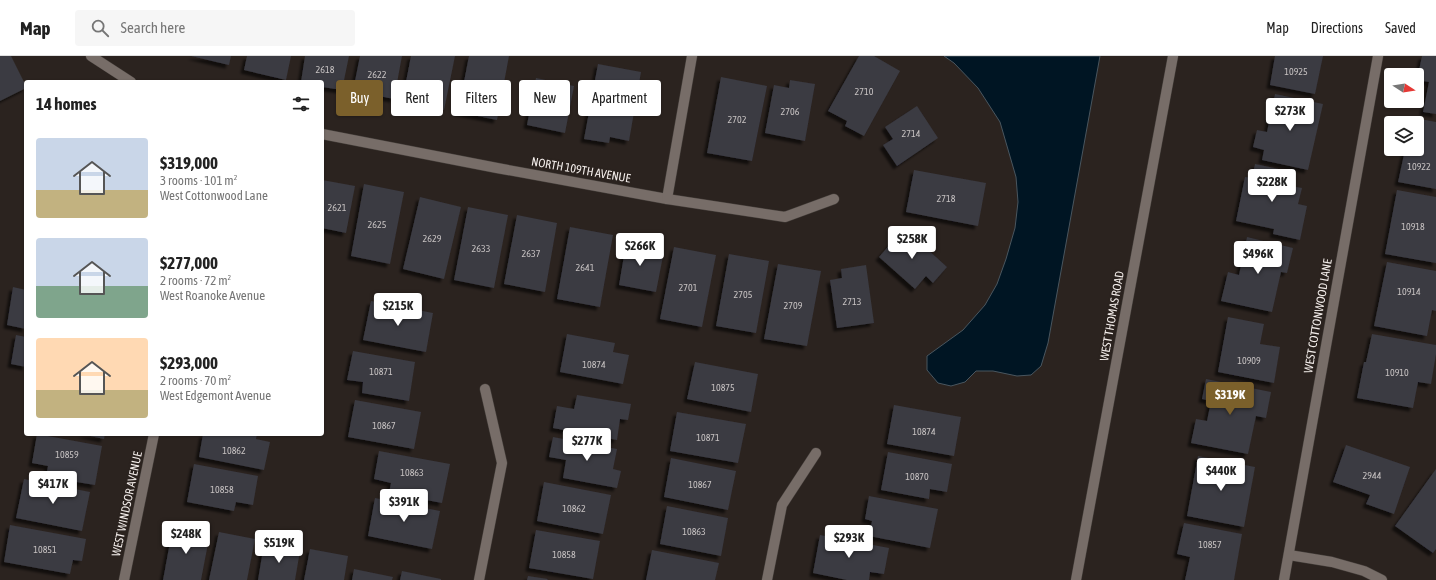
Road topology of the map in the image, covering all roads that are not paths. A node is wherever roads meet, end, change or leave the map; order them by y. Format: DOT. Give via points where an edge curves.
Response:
graph roads {
  1 [pos="91,56"];
  2 [pos="692,56"];
  3 [pos="1173,56"];
  4 [pos="1378,56"];
  5 [pos="128,80"];
  6 [pos="324,134"];
  7 [pos="667,198"];
  8 [pos="834,199"];
  9 [pos="485,389"];
  10 [pos="154,436"];
  11 [pos="816,453"];
  12 [pos="1289,555"];
  13 [pos="124,580"];
  14 [pos="479,580"];
  15 [pos="767,580"];
  16 [pos="1076,580"];
  17 [pos="1284,580"];
  18 [pos="1382,580"];
  1 -- 5 [label="street"];
  2 -- 7 [label="street"];
  3 -- 16 [label="street, WEST THOMAS ROAD"];
  4 -- 12 [label="street, WEST COTTONWOOD LANE"];
  6 -- 7 [label="street, NORTH 109TH AVENUE"];
  7 -- 8 [label="street, NORTH 109TH AVENUE" via="785,217"];
  9 -- 14 [label="street" via="502,463"];
  10 -- 13 [label="street, WEST WINDSOR AVENUE"];
  11 -- 15 [label="street" via="782,505"];
  12 -- 17 [label="street, WEST COTTONWOOD LANE"];
  12 -- 18 [label="street" via="1332,562 1364,571"];
}
